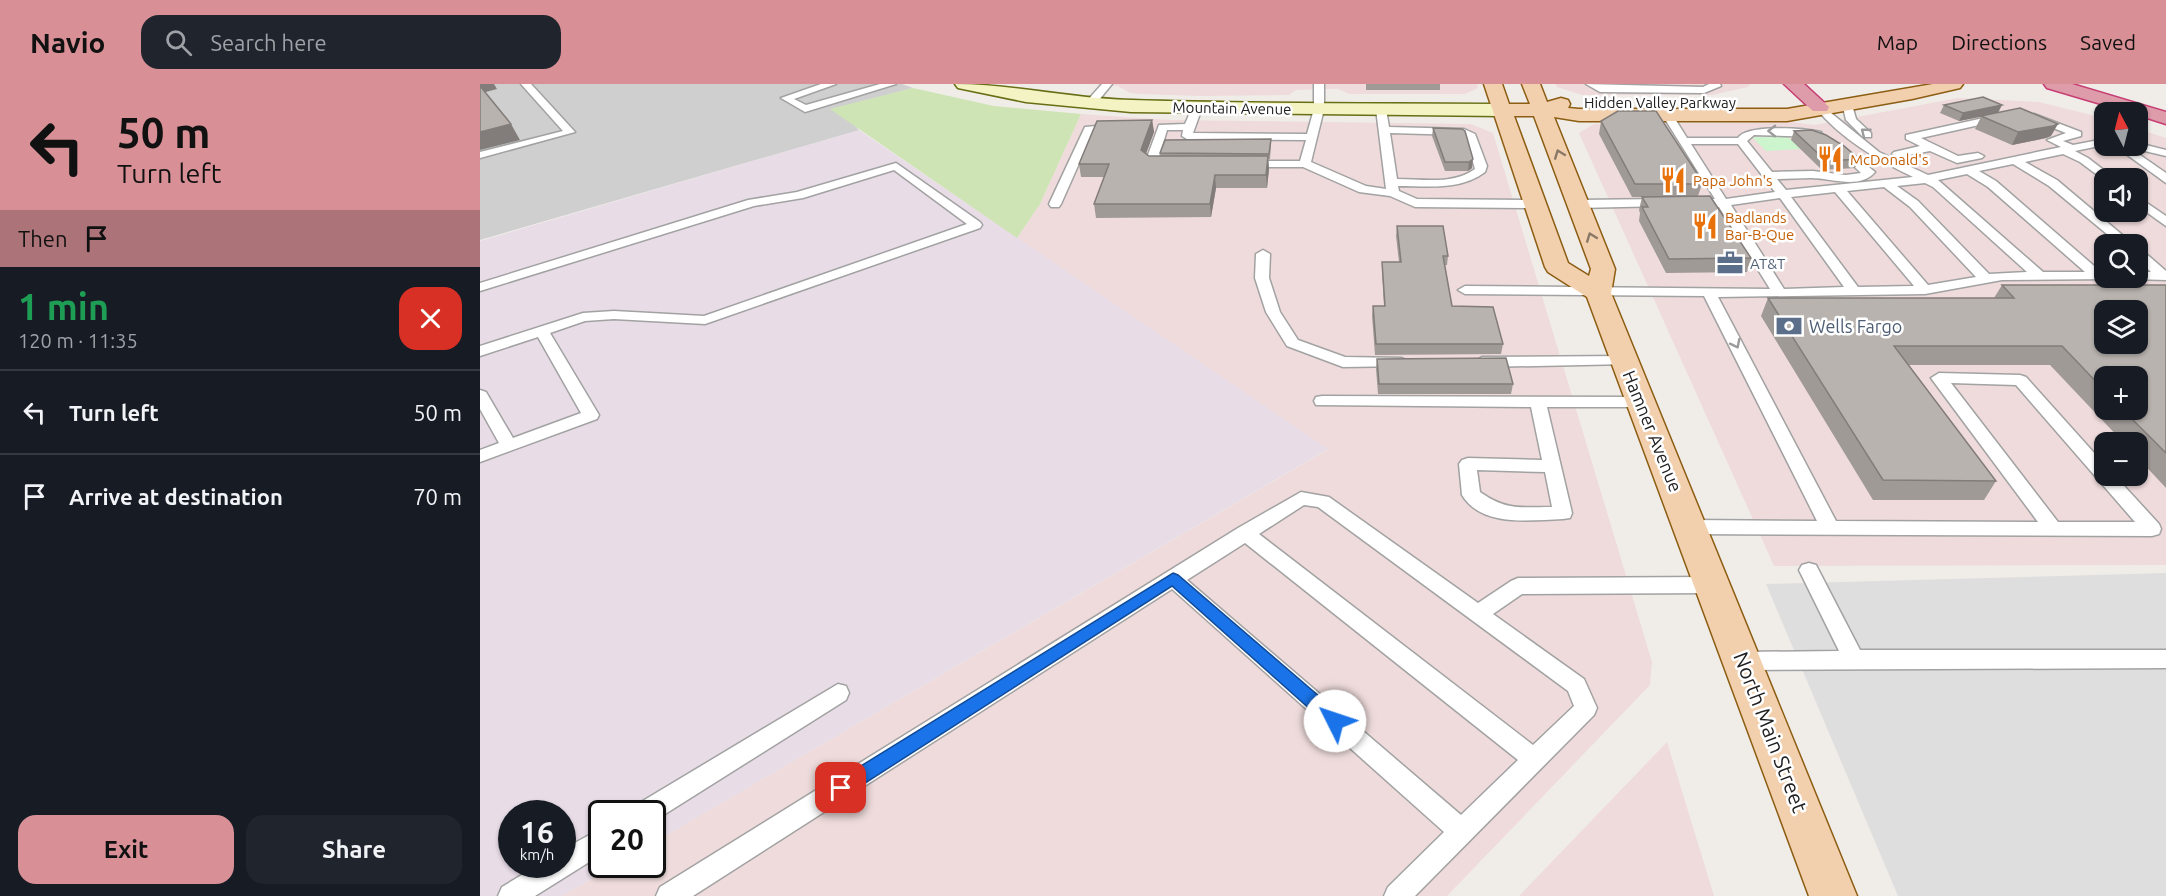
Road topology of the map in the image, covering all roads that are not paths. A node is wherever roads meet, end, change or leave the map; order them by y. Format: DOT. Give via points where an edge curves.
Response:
graph roads {
  1 [pos="526,84"];
  2 [pos="831,84"];
  3 [pos="891,84"];
  4 [pos="964,84"];
  5 [pos="1107,84"];
  6 [pos="1319,84"];
  7 [pos="1492,84"];
  8 [pos="1531,84"];
  9 [pos="1591,84"];
  10 [pos="1714,84"];
  11 [pos="1793,84"];
  12 [pos="1954,84"];
  13 [pos="2052,84"];
  14 [pos="1647,96"];
  15 [pos="1847,103"];
  16 [pos="1090,104"];
  17 [pos="1820,107"];
  18 [pos="1197,108"];
  19 [pos="1319,109"];
  20 [pos="1381,109"];
  21 [pos="1502,110"];
  22 [pos="1543,110"];
  23 [pos="1668,116"];
  24 [pos="2166,118"];
  25 [pos="1131,127"];
  26 [pos="1189,127"];
  27 [pos="1384,130"];
  28 [pos="1312,137"];
  29 [pos="1683,141"];
  30 [pos="1741,141"];
  31 [pos="2094,144"];
  32 [pos="1932,147"];
  33 [pos="2068,149"];
  34 [pos="2148,149"];
  35 [pos="2166,153"];
  36 [pos="1898,154"];
  37 [pos="480,156"];
  38 [pos="2135,156"];
  39 [pos="2014,160"];
  40 [pos="1175,163"];
  41 [pos="1234,164"];
  42 [pos="1305,164"];
  43 [pos="1995,164"];
  44 [pos="2095,168"];
  45 [pos="1968,170"];
  46 [pos="2166,178"];
  47 [pos="1926,179"];
  48 [pos="1841,183"];
  49 [pos="1886,183"];
  50 [pos="1776,185"];
  51 [pos="1393,188"];
  52 [pos="1722,203"];
  53 [pos="1054,204"];
  54 [pos="1535,204"];
  55 [pos="1578,204"];
  56 [pos="2148,208"];
  57 [pos="2166,222"];
  58 [pos="2114,234"];
  59 [pos="1263,254"];
  60 [pos="2148,262"];
  61 [pos="2094,270"];
  62 [pos="2040,276"];
  63 [pos="2094,276"];
  64 [pos="2148,276"];
  65 [pos="2165,276"];
  66 [pos="1986,279"];
  67 [pos="480,287"];
  68 [pos="1466,290"];
  69 [pos="1925,290"];
  70 [pos="1709,292"];
  71 [pos="1854,292"];
  72 [pos="1598,293"];
  73 [pos="1780,293"];
  74 [pos="542,331"];
  75 [pos="480,351"];
  76 [pos="1624,361"];
  77 [pos="1419,363"];
  78 [pos="1464,363"];
  79 [pos="480,396"];
  80 [pos="1322,401"];
  81 [pos="1538,402"];
  82 [pos="1641,402"];
  83 [pos="509,445"];
  84 [pos="480,456"];
  85 [pos="1552,466"];
  86 [pos="1691,527"];
  87 [pos="2052,527"];
  88 [pos="1830,528"];
  89 [pos="2159,530"];
  90 [pos="1245,533"];
  91 [pos="1809,570"];
  92 [pos="1710,577"];
  93 [pos="1173,579"];
  94 [pos="1478,614"];
  95 [pos="1854,659"];
  96 [pos="2166,659"];
  97 [pos="1743,661"];
  98 [pos="838,693"];
  99 [pos="1535,760"];
  100 [pos="666,800"];
  101 [pos="1462,832"];
  102 [pos="588,849"];
  103 [pos="511,896"];
  104 [pos="669,896"];
  105 [pos="1397,896"];
  106 [pos="1833,896"];
  1 -- 37 [label="lane" via="570,132"];
  2 -- 3 [label="lane" via="786,98 805,109"];
  4 -- 16 [label="main road, Mountain Avenue"];
  5 -- 16 [label="lane"];
  6 -- 19 [label="lane"];
  7 -- 21 [label="main road"];
  8 -- 22 [label="main road, Hamner Avenue"];
  9 -- 14 [label="lane" via="1600,89"];
  10 -- 14 [label="lane" via="1704,90"];
  11 -- 17 [label="highway"];
  12 -- 15 [label="main road, Hidden Valley Parkway"];
  13 -- 24 [label="highway"];
  14 -- 17 [label="main road, Hidden Valley Parkway"];
  14 -- 22 [label="main road, Hidden Valley Parkway" via="1569,101"];
  15 -- 17 [label="main road, Hidden Valley Parkway"];
  36 -- 15 [label="lane, one-way" via="1858,127 1851,120"];
  16 -- 18 [label="main road, Mountain Avenue"];
  17 -- 23 [label="main road, Hidden Valley Parkway" via="1787,115"];
  17 -- 47 [label="lane" via="1875,154"];
  18 -- 19 [label="main road, Mountain Avenue"];
  18 -- 26 [label="lane"];
  19 -- 20 [label="main road, Mountain Avenue"];
  19 -- 28 [label="lane"];
  20 -- 21 [label="main road, Mountain Avenue"];
  20 -- 27 [label="lane"];
  21 -- 22 [label="main road, Hidden Valley Parkway"];
  21 -- 54 [label="main road"];
  22 -- 23 [label="main road, Hidden Valley Parkway" via="1579,115"];
  55 -- 22 [label="main road, Hamner Avenue, one-way"];
  23 -- 29 [label="lane"];
  25 -- 53 [label="lane" via="1089,129"];
  26 -- 28 [label="lane" via="1187,136"];
  26 -- 40 [label="lane" via="1158,127 1151,163"];
  27 -- 51 [label="lane"];
  27 -- 51 [label="lane" via="1464,132 1471,136 1481,166 1475,176 1460,181"];
  28 -- 42 [label="lane"];
  29 -- 30 [label="lane"];
  29 -- 52 [label="lane"];
  48 -- 30 [label="lane, one-way" via="1869,172 1825,136 1759,131 1749,133"];
  30 -- 50 [label="lane"];
  31 -- 33 [label="lane"];
  32 -- 33 [label="lane" via="1910,137 2018,114 2077,134 2052,140"];
  32 -- 36 [label="lane"];
  32 -- 43 [label="lane" via="1957,160 1977,155"];
  33 -- 39 [label="lane"];
  33 -- 44 [label="lane"];
  34 -- 35 [label="lane"];
  36 -- 47 [label="lane"];
  38 -- 46 [label="lane"];
  39 -- 43 [label="lane"];
  39 -- 58 [label="lane" via="2053,183"];
  41 -- 42 [label="lane"];
  42 -- 51 [label="lane" via="1363,189"];
  43 -- 45 [label="lane"];
  45 -- 47 [label="lane"];
  45 -- 61 [label="lane" via="1992,184"];
  47 -- 49 [label="lane"];
  47 -- 62 [label="lane" via="1937,184"];
  48 -- 49 [label="lane"];
  48 -- 50 [label="lane"];
  48 -- 50 [label="lane" via="1813,174"];
  48 -- 69 [label="lane"];
  49 -- 66 [label="lane" via="1914,204"];
  50 -- 52 [label="lane"];
  50 -- 71 [label="lane"];
  51 -- 54 [label="lane" via="1415,203"];
  52 -- 55 [label="lane"];
  52 -- 73 [label="lane"];
  54 -- 72 [label="main road" via="1557,267"];
  72 -- 55 [label="main road, Hamner Avenue, one-way" via="1603,269"];
  56 -- 57 [label="lane"];
  59 -- 77 [label="lane" via="1262,278 1273,312 1292,343 1343,362"];
  60 -- 65 [label="lane"];
  62 -- 63 [label="lane"];
  62 -- 66 [label="lane"];
  64 -- 65 [label="lane"];
  66 -- 69 [label="lane"];
  67 -- 74 [label="lane" via="752,203 799,195 896,166 976,225 705,320 583,317"];
  68 -- 72 [label="lane"];
  69 -- 71 [label="lane"];
  70 -- 72 [label="lane"];
  70 -- 73 [label="lane"];
  70 -- 88 [label="lane, one-way"];
  71 -- 73 [label="lane"];
  72 -- 76 [label="main road, Hamner Avenue"];
  74 -- 75 [label="lane"];
  74 -- 83 [label="lane" via="591,415"];
  76 -- 78 [label="lane"];
  76 -- 82 [label="main road, Hamner Avenue"];
  79 -- 83 [label="lane"];
  80 -- 81 [label="lane"];
  81 -- 82 [label="lane"];
  81 -- 85 [label="lane"];
  82 -- 86 [label="main road, Hamner Avenue"];
  83 -- 84 [label="lane"];
  85 -- 85 [label="lane" via="1563,513 1514,514 1492,510 1471,495 1468,464"];
  86 -- 88 [label="lane"];
  86 -- 92 [label="main road, Hamner Avenue"];
  87 -- 88 [label="lane"];
  87 -- 89 [label="lane"];
  87 -- 89 [label="lane" via="1939,378 2020,380"];
  90 -- 93 [label="lane"];
  90 -- 94 [label="lane" via="1301,498 1323,501"];
  90 -- 99 [label="lane"];
  91 -- 95 [label="lane"];
  92 -- 94 [label="lane" via="1518,586"];
  92 -- 97 [label="main road, North Main Street"];
  93 -- 101 [label="lane"];
  93 -- 104 [label="lane"];
  94 -- 99 [label="lane" via="1576,685 1586,708"];
  95 -- 96 [label="lane"];
  95 -- 97 [label="lane"];
  97 -- 106 [label="main road, North Main Street"];
  98 -- 100 [label="lane"];
  99 -- 101 [label="lane"];
  101 -- 105 [label="lane"];
  102 -- 103 [label="lane"];
}
